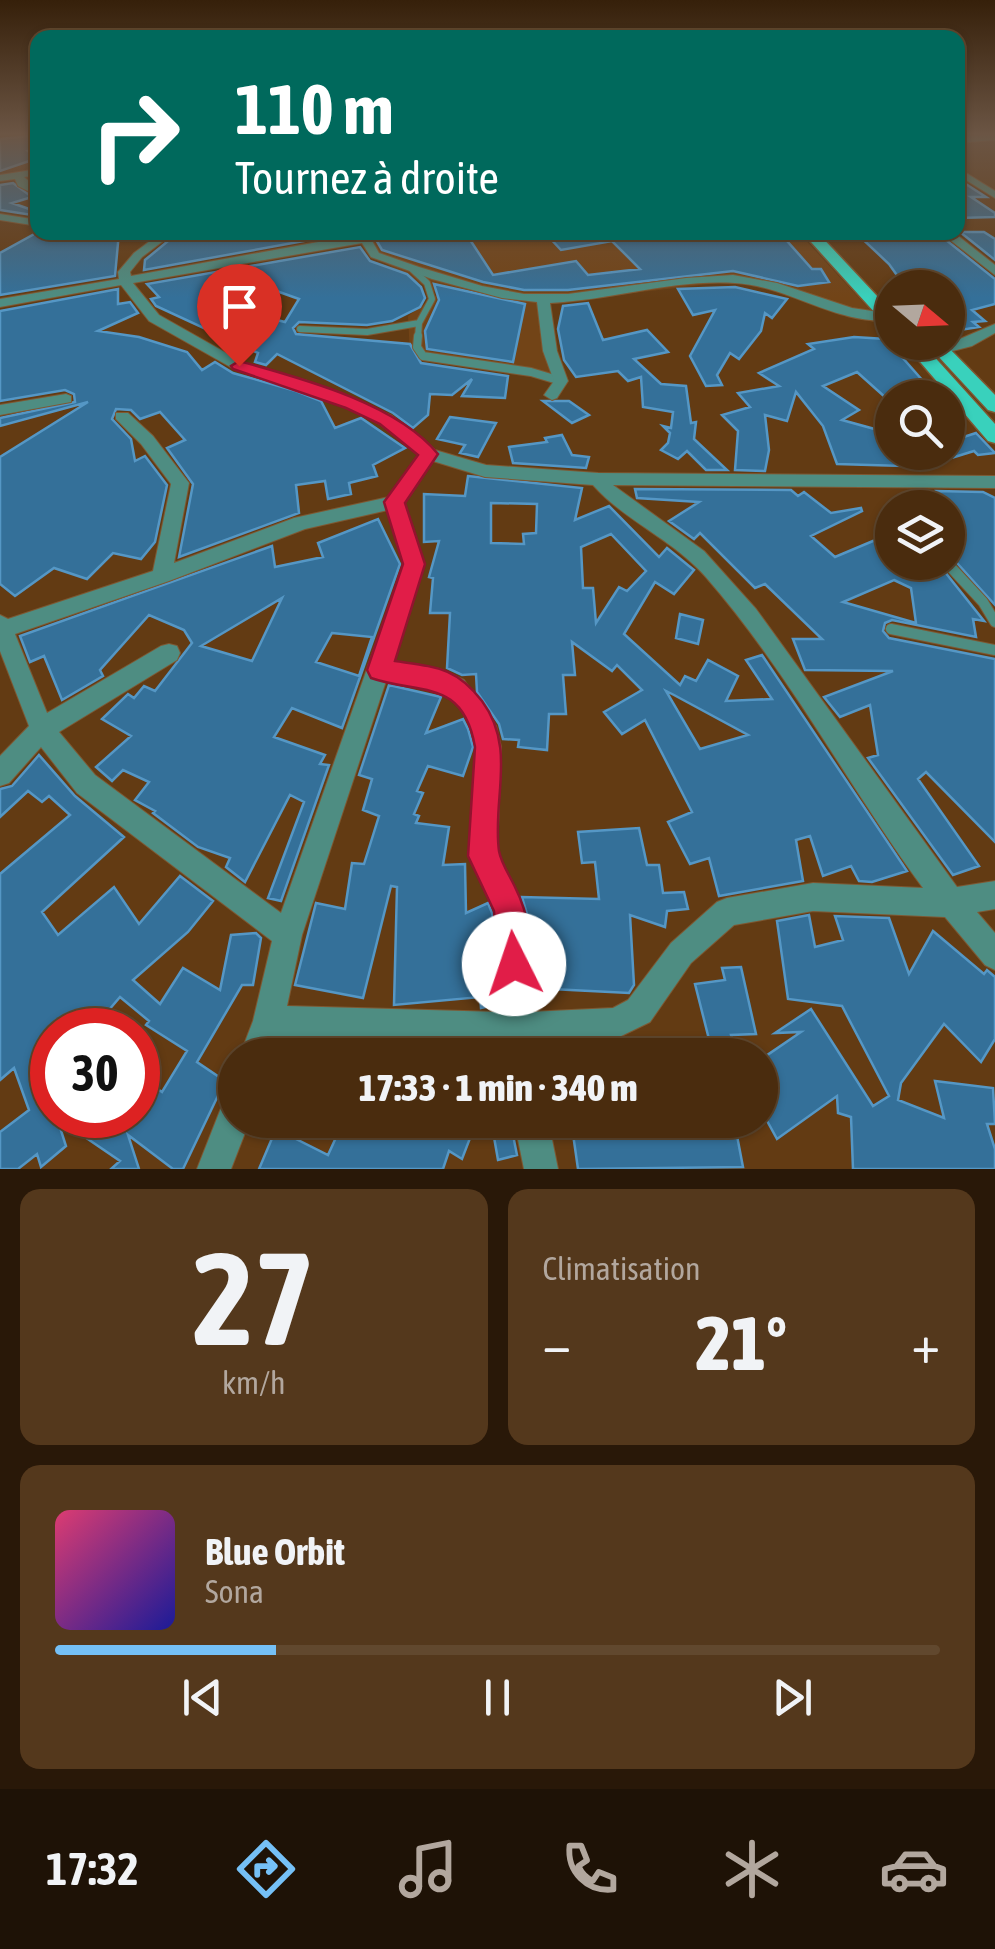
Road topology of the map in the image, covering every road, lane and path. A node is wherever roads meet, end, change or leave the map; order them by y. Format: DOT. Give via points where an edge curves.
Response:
graph roads {
  1 [pos="0,218"];
  2 [pos="30,222"];
  3 [pos="155,240"];
  4 [pos="346,240"];
  5 [pos="368,240"];
  6 [pos="817,240"];
  7 [pos="832,240"];
  8 [pos="956,240"];
  9 [pos="412,269"];
  10 [pos="995,272"];
  11 [pos="125,282"];
  12 [pos="875,293"];
  13 [pos="875,297"];
  14 [pos="542,299"];
  15 [pos="0,303"];
  16 [pos="875,316"];
  17 [pos="419,323"];
  18 [pos="995,328"];
  19 [pos="300,329"];
  20 [pos="965,344"];
  21 [pos="928,360"];
  22 [pos="951,360"];
  23 [pos="561,381"];
  24 [pos="552,395"];
  25 [pos="66,398"];
  26 [pos="995,406"];
  27 [pos="0,410"];
  28 [pos="122,416"];
  29 [pos="995,436"];
  30 [pos="429,454"];
  31 [pos="598,479"];
  32 [pos="995,482"];
  33 [pos="394,502"];
  34 [pos="162,576"];
  35 [pos="963,580"];
  36 [pos="995,622"];
  37 [pos="2,626"];
  38 [pos="891,629"];
  39 [pos="995,650"];
  40 [pos="169,653"];
  41 [pos="380,670"];
  42 [pos="42,729"];
  43 [pos="0,774"];
  44 [pos="995,895"];
  45 [pos="948,903"];
  46 [pos="288,935"];
  47 [pos="995,955"];
  48 [pos="268,1022"];
  49 [pos="262,1038"];
  50 [pos="466,1038"];
  51 [pos="516,1038"];
  52 [pos="537,1038"];
  53 [pos="226,1138"];
  54 [pos="534,1138"];
  55 [pos="214,1169"];
  56 [pos="540,1169"];
  1 -- 2 [label="street"];
  3 -- 11 [label="street" via="124,272"];
  4 -- 11 [label="street"];
  5 -- 9 [label="street" via="374,255"];
  6 -- 13 [label="main road"];
  7 -- 12 [label="main road"];
  8 -- 10 [label="street"];
  9 -- 14 [label="street" via="483,291"];
  9 -- 17 [label="lane" via="432,298"];
  11 -- 15 [label="street"];
  11 -- 30 [label="street" via="154,318 239,366 386,420"];
  14 -- 16 [label="street" via="732,279"];
  14 -- 23 [label="street"];
  17 -- 19 [label="lane" via="367,332"];
  17 -- 23 [label="lane" via="423,356"];
  18 -- 20 [label="street"];
  21 -- 29 [label="main road"];
  22 -- 26 [label="main road"];
  23 -- 24 [label="street"];
  25 -- 27 [label="street"];
  28 -- 34 [label="street" via="180,483"];
  30 -- 31 [label="street" via="485,471"];
  30 -- 33 [label="street"];
  31 -- 32 [label="street"];
  31 -- 45 [label="street" via="614,499 708,566"];
  33 -- 34 [label="street" via="302,522"];
  33 -- 41 [label="street" via="414,564"];
  34 -- 37 [label="street"];
  35 -- 36 [label="lane"];
  37 -- 42 [label="street"];
  38 -- 39 [label="lane"];
  40 -- 42 [label="street"];
  41 -- 46 [label="street"];
  41 -- 51 [label="street" via="456,687 484,726 484,856 514,932"];
  42 -- 43 [label="street"];
  42 -- 46 [label="street" via="86,784"];
  44 -- 45 [label="street"];
  45 -- 47 [label="street"];
  45 -- 52 [label="street" via="814,897 726,912 681,954 640,1010 616,1023"];
  46 -- 48 [label="street"];
  48 -- 49 [label="street"];
  48 -- 50 [label="street"];
  53 -- 55 [label="street"];
  54 -- 56 [label="street"];
}
